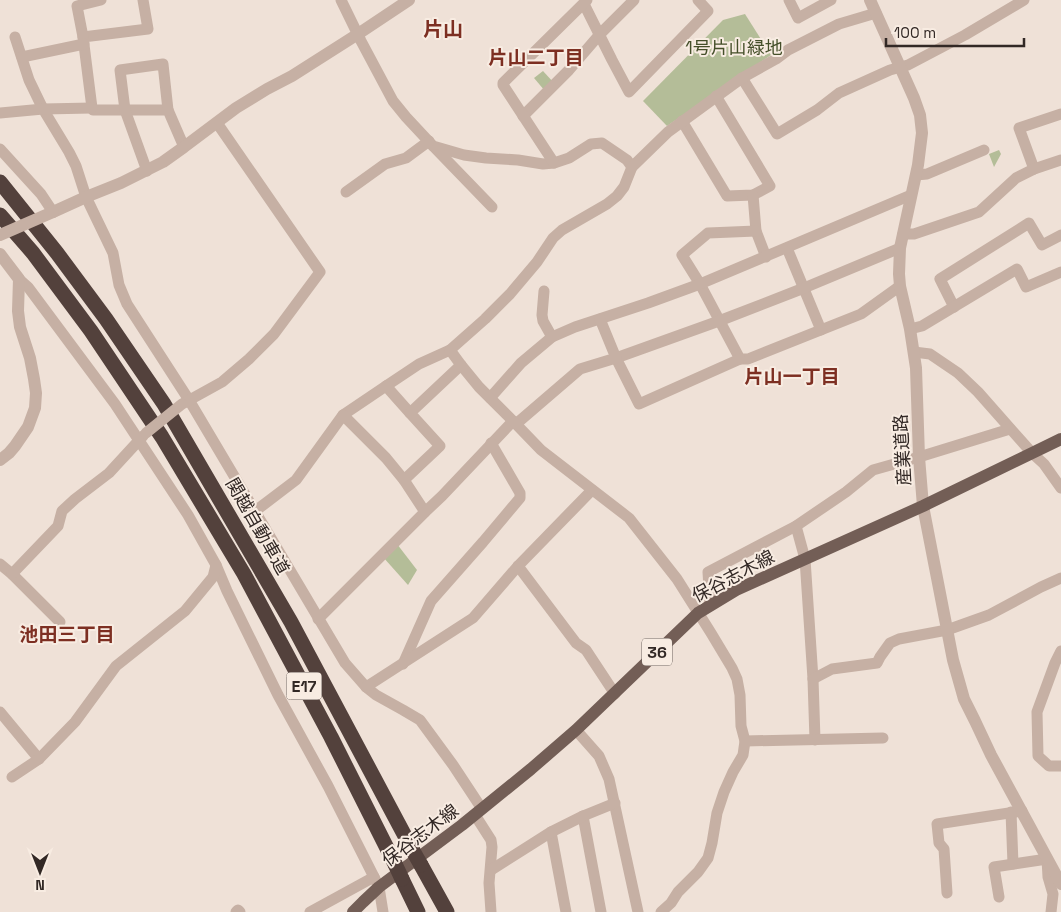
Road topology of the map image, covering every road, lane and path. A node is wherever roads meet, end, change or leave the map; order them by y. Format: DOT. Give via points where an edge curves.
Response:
graph roads {
  1 [pos="97,0"];
  2 [pos="143,0"];
  3 [pos="341,0"];
  4 [pos="409,0"];
  5 [pos="634,0"];
  6 [pos="698,0"];
  7 [pos="789,0"];
  8 [pos="830,0"];
  9 [pos="870,0"];
  10 [pos="1024,0"];
  11 [pos="586,2"];
  12 [pos="1006,5"];
  13 [pos="876,13"];
  14 [pos="358,34"];
  15 [pos="600,34"];
  16 [pos="15,37"];
  17 [pos="84,40"];
  18 [pos="22,58"];
  19 [pos="901,67"];
  20 [pos="742,78"];
  21 [pos="716,96"];
  22 [pos="92,108"];
  23 [pos="43,109"];
  24 [pos="125,110"];
  25 [pos="168,110"];
  26 [pos="0,113"];
  27 [pos="1061,114"];
  28 [pos="523,116"];
  29 [pos="682,122"];
  30 [pos="217,123"];
  31 [pos="431,143"];
  32 [pos="184,147"];
  33 [pos="0,149"];
  34 [pos="984,150"];
  35 [pos="1061,160"];
  36 [pos="554,163"];
  37 [pos="632,167"];
  38 [pos="1034,169"];
  39 [pos="147,170"];
  40 [pos="916,175"];
  41 [pos="0,182"];
  42 [pos="346,192"];
  43 [pos="753,195"];
  44 [pos="911,195"];
  45 [pos="86,197"];
  46 [pos="492,207"];
  47 [pos="53,212"];
  48 [pos="0,214"];
  49 [pos="756,231"];
  50 [pos="903,234"];
  51 [pos="0,235"];
  52 [pos="1061,235"];
  53 [pos="788,248"];
  54 [pos="900,248"];
  55 [pos="0,254"];
  56 [pos="766,257"];
  57 [pos="1060,275"];
  58 [pos="19,279"];
  59 [pos="700,284"];
  60 [pos="900,286"];
  61 [pos="804,288"];
  62 [pos="544,291"];
  63 [pos="954,307"];
  64 [pos="600,319"];
  65 [pos="719,321"];
  66 [pos="910,329"];
  67 [pos="821,330"];
  68 [pos="552,337"];
  69 [pos="450,350"];
  70 [pos="914,352"];
  71 [pos="616,358"];
  72 [pos="740,359"];
  73 [pos="461,365"];
  74 [pos="386,386"];
  75 [pos="490,398"];
  76 [pos="186,402"];
  77 [pos="410,413"];
  78 [pos="343,415"];
  79 [pos="515,422"];
  80 [pos="1010,429"];
  81 [pos="143,437"];
  82 [pos="1061,439"];
  83 [pos="491,443"];
  84 [pos="1032,453"];
  85 [pos="919,457"];
  86 [pos="0,460"];
  87 [pos="404,480"];
  88 [pos="1061,488"];
  89 [pos="592,490"];
  90 [pos="923,506"];
  91 [pos="254,512"];
  92 [pos="425,512"];
  93 [pos="796,526"];
  94 [pos="805,559"];
  95 [pos="0,564"];
  96 [pos="216,565"];
  97 [pos="518,566"];
  98 [pos="12,574"];
  99 [pos="1061,578"];
  100 [pos="710,606"];
  101 [pos="698,613"];
  102 [pos="318,619"];
  103 [pos="60,622"];
  104 [pos="947,630"];
  105 [pos="1061,651"];
  106 [pos="403,664"];
  107 [pos="813,678"];
  108 [pos="366,687"];
  109 [pos="615,694"];
  110 [pos="0,712"];
  111 [pos="576,730"];
  112 [pos="883,738"];
  113 [pos="815,740"];
  114 [pos="744,741"];
  115 [pos="39,759"];
  116 [pos="1061,766"];
  117 [pos="12,777"];
  118 [pos="615,803"];
  119 [pos="1016,811"];
  120 [pos="479,812"];
  121 [pos="583,816"];
  122 [pos="551,832"];
  123 [pos="1047,859"];
  124 [pos="1013,864"];
  125 [pos="491,870"];
  126 [pos="377,882"];
  127 [pos="1061,884"];
  128 [pos="947,893"];
  129 [pos="999,898"];
  130 [pos="672,908"];
  131 [pos="1061,908"];
  132 [pos="310,912"];
  133 [pos="353,912"];
  134 [pos="383,912"];
  135 [pos="418,912"];
  136 [pos="447,912"];
  137 [pos="492,912"];
  138 [pos="566,912"];
  139 [pos="601,912"];
  140 [pos="638,912"];
  141 [pos="661,912"];
  142 [pos="1052,912"];
  1 -- 17 [label="street" via="77,6"];
  2 -- 17 [label="street" via="148,29"];
  3 -- 14 [label="street"];
  4 -- 14 [label="street"];
  5 -- 15 [label="street"];
  6 -- 15 [label="street" via="708,11 629,92"];
  7 -- 8 [label="street" via="798,18"];
  9 -- 13 [label="street, 産業道路"];
  10 -- 12 [label="street"];
  11 -- 15 [label="street"];
  11 -- 28 [label="street" via="503,83"];
  12 -- 19 [label="street" via="965,35"];
  13 -- 19 [label="street, 産業道路"];
  13 -- 20 [label="street" via="839,24"];
  14 -- 30 [label="street" via="236,108"];
  14 -- 31 [label="street" via="394,101"];
  15 -- 28 [label="street"];
  16 -- 18 [label="street"];
  17 -- 18 [label="street"];
  17 -- 22 [label="street"];
  18 -- 23 [label="street"];
  19 -- 20 [label="street" via="839,93 777,134"];
  19 -- 40 [label="street, 産業道路" via="920,115 922,133"];
  20 -- 21 [label="street"];
  21 -- 29 [label="street"];
  21 -- 43 [label="street" via="770,186"];
  22 -- 23 [label="street"];
  22 -- 24 [label="street"];
  23 -- 26 [label="street"];
  23 -- 45 [label="street" via="76,166"];
  24 -- 25 [label="street"];
  24 -- 25 [label="street" via="120,70 163,64"];
  24 -- 39 [label="street"];
  25 -- 32 [label="street"];
  27 -- 38 [label="street" via="1019,128"];
  28 -- 36 [label="street"];
  29 -- 37 [label="street"];
  29 -- 43 [label="street" via="727,196"];
  30 -- 32 [label="street"];
  30 -- 76 [label="street" via="320,272 274,334 249,359 222,382"];
  31 -- 36 [label="street" via="464,155"];
  31 -- 42 [label="street" via="406,158 385,164"];
  31 -- 46 [label="street"];
  32 -- 39 [label="street"];
  33 -- 47 [label="street"];
  34 -- 40 [label="street" via="927,174"];
  35 -- 38 [label="street"];
  36 -- 37 [label="street" via="591,144 602,143"];
  37 -- 69 [label="street" via="617,196 553,238 510,294"];
  38 -- 50 [label="street" via="1016,178 979,212 914,234"];
  39 -- 45 [label="street"];
  40 -- 44 [label="street, 産業道路"];
  41 -- 136 [label="highway, 関越自動車道 / E17, bridge" via="106,319 164,404 291,622"];
  43 -- 49 [label="street"];
  44 -- 50 [label="street, 産業道路"];
  44 -- 53 [label="street"];
  45 -- 47 [label="street"];
  45 -- 76 [label="street" via="113,253 126,304"];
  47 -- 51 [label="street, bridge"];
  48 -- 135 [label="highway, 関越自動車道 / E17, bridge" via="91,330 162,437 244,574"];
  49 -- 56 [label="street"];
  49 -- 59 [label="street" via="708,233 682,255"];
  50 -- 54 [label="street, 産業道路"];
  52 -- 63 [label="street" via="1042,246 1029,223 940,279"];
  53 -- 56 [label="street"];
  53 -- 61 [label="street"];
  54 -- 60 [label="street, 産業道路"];
  54 -- 61 [label="street"];
  55 -- 58 [label="street"];
  56 -- 59 [label="street"];
  57 -- 63 [label="street" via="1026,287 1017,268"];
  58 -- 81 [label="street"];
  58 -- 86 [label="street" via="20,328 34,379 35,408 16,446"];
  59 -- 64 [label="street"];
  59 -- 65 [label="street"];
  60 -- 66 [label="street, 産業道路"];
  60 -- 67 [label="street" via="860,314"];
  61 -- 65 [label="street"];
  61 -- 67 [label="street"];
  62 -- 68 [label="street" via="543,321"];
  63 -- 66 [label="street" via="922,326"];
  64 -- 68 [label="street"];
  64 -- 71 [label="street"];
  65 -- 71 [label="street"];
  65 -- 72 [label="street"];
  66 -- 70 [label="street, 産業道路"];
  67 -- 72 [label="street" via="748,359"];
  68 -- 75 [label="street" via="521,363"];
  69 -- 73 [label="street"];
  69 -- 74 [label="street" via="419,364"];
  70 -- 80 [label="street" via="930,354 958,373"];
  70 -- 85 [label="street, 産業道路"];
  71 -- 72 [label="street" via="639,404"];
  71 -- 79 [label="street" via="580,369"];
  73 -- 75 [label="street"];
  73 -- 77 [label="street"];
  74 -- 77 [label="street"];
  74 -- 78 [label="street"];
  75 -- 79 [label="street"];
  76 -- 81 [label="street, bridge"];
  76 -- 91 [label="street"];
  77 -- 87 [label="street" via="440,446"];
  78 -- 87 [label="street"];
  78 -- 91 [label="street" via="296,480"];
  79 -- 83 [label="street"];
  79 -- 89 [label="street" via="541,450"];
  80 -- 84 [label="street"];
  80 -- 85 [label="street"];
  81 -- 96 [label="street"];
  81 -- 98 [label="street" via="109,472 62,511 58,526"];
  82 -- 84 [label="main road, 保谷志木線 / 36"];
  83 -- 92 [label="street"];
  83 -- 106 [label="street" via="520,498 431,601"];
  84 -- 88 [label="street"];
  84 -- 90 [label="main road, 保谷志木線 / 36"];
  85 -- 90 [label="street, 産業道路"];
  85 -- 93 [label="street" via="873,470"];
  87 -- 92 [label="street"];
  89 -- 97 [label="street"];
  89 -- 101 [label="street" via="629,518 678,579"];
  90 -- 94 [label="main road, 保谷志木線 / 36"];
  90 -- 104 [label="street, 産業道路"];
  91 -- 102 [label="street"];
  92 -- 102 [label="street"];
  93 -- 94 [label="street"];
  93 -- 100 [label="street" via="708,572"];
  94 -- 100 [label="main road, 保谷志木線 / 36" via="736,590"];
  94 -- 107 [label="street"];
  95 -- 98 [label="street"];
  96 -- 115 [label="street" via="213,577 185,612 116,666 75,722"];
  96 -- 126 [label="street" via="278,695"];
  97 -- 106 [label="street" via="473,618"];
  97 -- 109 [label="street" via="576,643 586,650"];
  98 -- 103 [label="street"];
  99 -- 104 [label="street" via="988,615"];
  100 -- 101 [label="main road, 保谷志木線 / 36"];
  101 -- 109 [label="main road, 保谷志木線 / 36"];
  101 -- 114 [label="street" via="737,679"];
  102 -- 108 [label="street" via="345,663"];
  104 -- 107 [label="street" via="899,639 890,643 877,663 832,669"];
  104 -- 119 [label="street, 産業道路" via="964,699"];
  105 -- 116 [label="street" via="1037,712 1038,756 1049,766"];
  106 -- 108 [label="street"];
  107 -- 113 [label="street"];
  108 -- 120 [label="street" via="420,720 447,757"];
  109 -- 111 [label="main road, 保谷志木線 / 36"];
  110 -- 115 [label="street"];
  111 -- 118 [label="street" via="599,756"];
  111 -- 120 [label="main road, 保谷志木線 / 36"];
  112 -- 113 [label="street"];
  113 -- 114 [label="street"];
  114 -- 130 [label="street" via="743,755 717,813 708,858 678,892"];
  115 -- 117 [label="street"];
  118 -- 121 [label="street"];
  118 -- 140 [label="street"];
  119 -- 123 [label="street, 産業道路"];
  119 -- 124 [label="street"];
  119 -- 128 [label="street" via="937,824 939,843 944,850"];
  120 -- 125 [label="street" via="491,840"];
  120 -- 126 [label="main road, 保谷志木線 / 36"];
  121 -- 122 [label="street"];
  121 -- 139 [label="street"];
  122 -- 125 [label="street"];
  122 -- 138 [label="street"];
  123 -- 124 [label="street"];
  123 -- 127 [label="street, 産業道路"];
  123 -- 142 [label="street" via="1053,894"];
  124 -- 129 [label="street" via="994,867"];
  125 -- 137 [label="street"];
  126 -- 132 [label="street"];
  126 -- 133 [label="main road, 保谷志木線 / 36"];
  126 -- 134 [label="street"];
  130 -- 141 [label="street"];
  131 -- 142 [label="street"];
}
